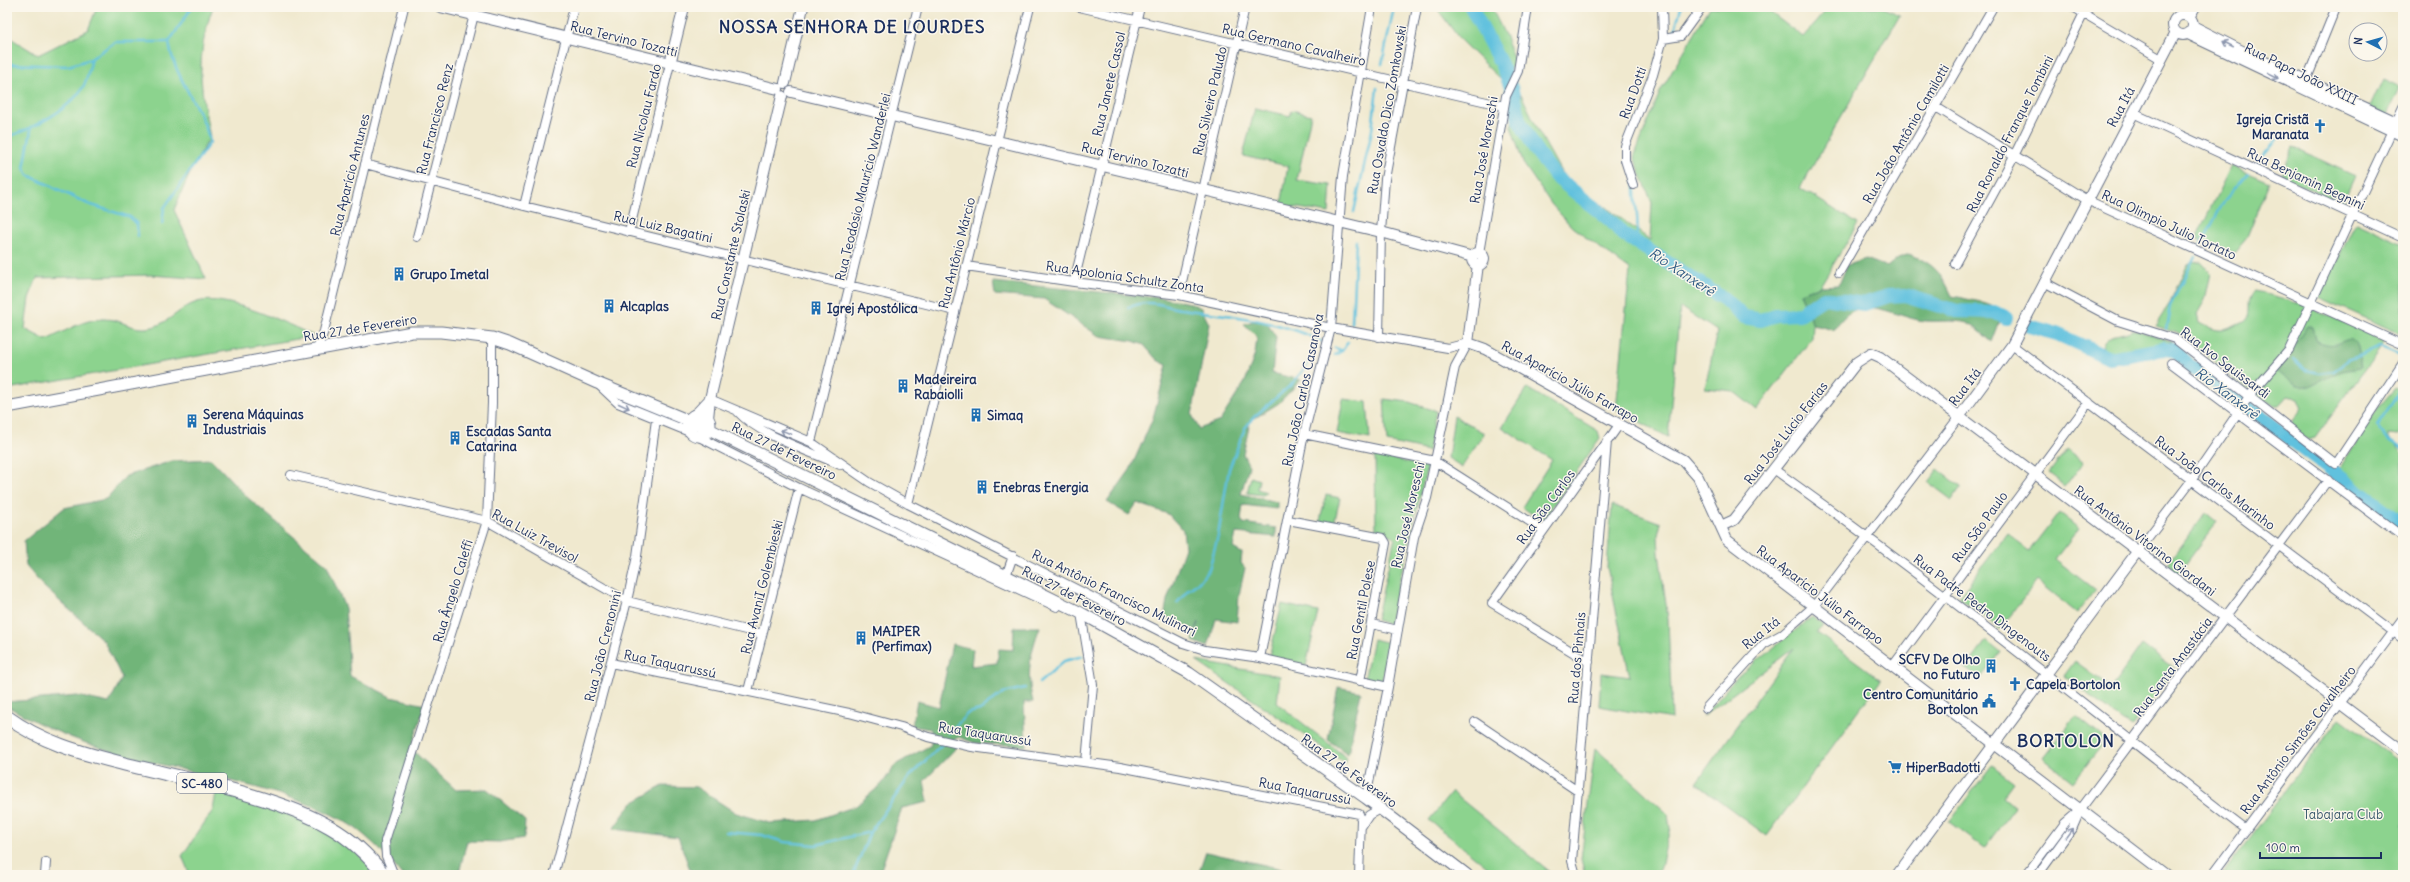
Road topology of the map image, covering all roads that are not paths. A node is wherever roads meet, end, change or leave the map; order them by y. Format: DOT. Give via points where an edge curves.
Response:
graph roads {
  1 [pos="404,7"];
  2 [pos="440,7"];
  3 [pos="574,7"];
  4 [pos="684,7"];
  5 [pos="804,7"];
  6 [pos="918,7"];
  7 [pos="1030,7"];
  8 [pos="1079,7"];
  9 [pos="1140,7"];
  10 [pos="1245,7"];
  11 [pos="1372,7"];
  12 [pos="1417,7"];
  13 [pos="1528,7"];
  14 [pos="1662,7"];
  15 [pos="1702,7"];
  16 [pos="1993,7"];
  17 [pos="2073,7"];
  18 [pos="2195,7"];
  19 [pos="2336,7"];
  20 [pos="475,11"];
  21 [pos="2084,13"];
  22 [pos="1136,21"];
  23 [pos="2190,26"];
  24 [pos="2176,32"];
  25 [pos="566,38"];
  26 [pos="1663,39"];
  27 [pos="1235,44"];
  28 [pos="2161,59"];
  29 [pos="670,64"];
  30 [pos="1360,72"];
  31 [pos="1403,82"];
  32 [pos="2304,86"];
  33 [pos="784,90"];
  34 [pos="1504,106"];
  35 [pos="1936,107"];
  36 [pos="2403,107"];
  37 [pos="2133,113"];
  38 [pos="893,115"];
  39 [pos="2397,126"];
  40 [pos="2403,136"];
  41 [pos="997,140"];
  42 [pos="2014,156"];
  43 [pos="365,164"];
  44 [pos="1103,166"];
  45 [pos="432,181"];
  46 [pos="1634,185"];
  47 [pos="1202,190"];
  48 [pos="2087,200"];
  49 [pos="524,206"];
  50 [pos="2354,215"];
  51 [pos="1338,223"];
  52 [pos="629,232"];
  53 [pos="1381,232"];
  54 [pos="417,237"];
  55 [pos="2403,238"];
  56 [pos="744,258"];
  57 [pos="1477,258"];
  58 [pos="1955,264"];
  59 [pos="966,266"];
  60 [pos="1839,273"];
  61 [pos="1074,282"];
  62 [pos="2044,282"];
  63 [pos="851,285"];
  64 [pos="1179,295"];
  65 [pos="2312,304"];
  66 [pos="955,311"];
  67 [pos="1331,328"];
  68 [pos="1379,337"];
  69 [pos="492,338"];
  70 [pos="1468,343"];
  71 [pos="2012,345"];
  72 [pos="2403,345"];
  73 [pos="317,349"];
  74 [pos="1870,353"];
  75 [pos="2171,363"];
  76 [pos="2403,363"];
  77 [pos="597,383"];
  78 [pos="710,399"];
  79 [pos="2089,402"];
  80 [pos="2243,405"];
  81 [pos="7,407"];
  82 [pos="738,412"];
  83 [pos="1959,417"];
  84 [pos="692,418"];
  85 [pos="656,420"];
  86 [pos="709,424"];
  87 [pos="1619,425"];
  88 [pos="694,434"];
  89 [pos="1304,434"];
  90 [pos="1607,441"];
  91 [pos="811,442"];
  92 [pos="1435,461"];
  93 [pos="1775,470"];
  94 [pos="855,472"];
  95 [pos="2034,473"];
  96 [pos="291,475"];
  97 [pos="2328,480"];
  98 [pos="2191,481"];
  99 [pos="799,488"];
  100 [pos="908,504"];
  101 [pos="1288,520"];
  102 [pos="487,521"];
  103 [pos="1721,526"];
  104 [pos="1544,530"];
  105 [pos="1867,535"];
  106 [pos="2403,537"];
  107 [pos="2278,546"];
  108 [pos="2137,552"];
  109 [pos="1013,556"];
  110 [pos="1006,576"];
  111 [pos="1944,596"];
  112 [pos="627,601"];
  113 [pos="1059,602"];
  114 [pos="1814,606"];
  115 [pos="1081,613"];
  116 [pos="2226,618"];
  117 [pos="2403,619"];
  118 [pos="1372,624"];
  119 [pos="1398,630"];
  120 [pos="2394,632"];
  121 [pos="762,634"];
  122 [pos="2403,639"];
  123 [pos="1260,658"];
  124 [pos="1589,662"];
  125 [pos="611,663"];
  126 [pos="1892,667"];
  127 [pos="2047,673"];
  128 [pos="1360,681"];
  129 [pos="1388,687"];
  130 [pos="748,691"];
  131 [pos="2340,704"];
  132 [pos="1706,708"];
  133 [pos="7,717"];
  134 [pos="1475,722"];
  135 [pos="2132,742"];
  136 [pos="1994,745"];
  137 [pos="2403,751"];
  138 [pos="1086,762"];
  139 [pos="1579,792"];
  140 [pos="1366,798"];
  141 [pos="1378,810"];
  142 [pos="2080,810"];
  143 [pos="1361,827"];
  144 [pos="2246,830"];
  145 [pos="2047,847"];
  146 [pos="2054,853"];
  147 [pos="46,862"];
  148 [pos="45,875"];
  149 [pos="384,875"];
  150 [pos="394,875"];
  151 [pos="554,875"];
  152 [pos="1359,875"];
  153 [pos="1467,875"];
  154 [pos="1576,875"];
  155 [pos="1896,875"];
  156 [pos="2026,875"];
  157 [pos="2038,875"];
  158 [pos="2166,875"];
  159 [pos="2212,875"];
  1 -- 43 [label="street, Rua Aparício Antunes"];
  2 -- 20 [label="street, Rua Tervino Tozatti"];
  3 -- 25 [label="street"];
  4 -- 29 [label="street, Rua Nicolau Fardo"];
  5 -- 33 [label="street, Rua Constante Stolaski"];
  6 -- 38 [label="street, Rua Teodósio Maurício Wanderlei"];
  7 -- 41 [label="street, Rua Antônio Márcio"];
  8 -- 22 [label="street, Rua Germano Cavalheiro"];
  9 -- 22 [label="street, Rua Janete Cassol"];
  10 -- 27 [label="street, Rua Silveiro Paludo"];
  11 -- 30 [label="street, Rua João Carlos Casanova"];
  12 -- 31 [label="street, Rua Osvaldo Dico Zomkowski"];
  13 -- 34 [label="street, Rua José Moreschi" via="1518,71 1507,92"];
  14 -- 26 [label="street, Rua Dotti"];
  15 -- 26 [label="street" via="1681,36"];
  16 -- 35 [label="street, Rua João Antônio Camilotti"];
  17 -- 21 [label="street"];
  18 -- 23 [label="street"];
  19 -- 32 [label="street"];
  20 -- 25 [label="street, Rua Tervino Tozatti"];
  20 -- 45 [label="street, Rua Francisco Renz"];
  21 -- 28 [label="street"];
  21 -- 42 [label="street, Rua Ronaldo Franque Tombini"];
  22 -- 27 [label="street, Rua Germano Cavalheiro"];
  22 -- 44 [label="street, Rua Janete Cassol"];
  23 -- 24 [label="street, Rua Papa João XXIII" via="2182,35"];
  23 -- 24 [label="street, Rua Itá" via="2180,16 2173,26"];
  23 -- 32 [label="street, Rua Papa João XXIII" via="2248,59"];
  24 -- 28 [label="street, Rua Itá"];
  25 -- 29 [label="street, Rua Tervino Tozatti"];
  25 -- 49 [label="street"];
  26 -- 46 [label="street, Rua Dotti" via="1653,75 1625,146 1625,160"];
  27 -- 30 [label="street, Rua Germano Cavalheiro"];
  27 -- 47 [label="street, Rua Silveiro Paludo"];
  28 -- 37 [label="street, Rua Itá"];
  29 -- 33 [label="street, Rua Tervino Tozatti"];
  29 -- 52 [label="street, Rua Nicolau Fardo"];
  30 -- 31 [label="street, Rua Germano Cavalheiro"];
  30 -- 51 [label="street, Rua João Carlos Casanova"];
  31 -- 34 [label="street, Rua Germano Cavalheiro"];
  31 -- 53 [label="street, Rua Osvaldo Dico Zomkowski" via="1385,180"];
  32 -- 39 [label="street, Rua Papa João XXIII"];
  33 -- 38 [label="street, Rua Tervino Tozatti"];
  33 -- 56 [label="street, Rua Constante Stolaski"];
  34 -- 57 [label="street, Rua José Moreschi"];
  35 -- 42 [label="street, Rua Olimpio Julio Tortato"];
  35 -- 60 [label="street, Rua João Antônio Camilotti"];
  36 -- 39 [label="street"];
  37 -- 48 [label="street, Rua Itá"];
  37 -- 50 [label="street, Rua Benjamin Begnini"];
  38 -- 41 [label="street, Rua Tervino Tozatti"];
  38 -- 63 [label="street, Rua Teodósio Maurício Wanderlei"];
  39 -- 40 [label="street, Rua Papa João XXIII"];
  39 -- 50 [label="street"];
  41 -- 44 [label="street, Rua Tervino Tozatti"];
  41 -- 59 [label="street, Rua Antônio Márcio"];
  42 -- 48 [label="street, Rua Olimpio Julio Tortato"];
  42 -- 58 [label="street, Rua Ronaldo Franque Tombini"];
  43 -- 45 [label="street, Rua Luiz Bagatini"];
  43 -- 73 [label="street, Rua Aparício Antunes" via="324,331"];
  44 -- 47 [label="street, Rua Tervino Tozatti"];
  44 -- 61 [label="street, Rua Janete Cassol"];
  45 -- 49 [label="street, Rua Luiz Bagatini"];
  45 -- 54 [label="street, Rua Francisco Renz"];
  47 -- 51 [label="street, Rua Tervino Tozatti"];
  47 -- 64 [label="street, Rua Silveiro Paludo"];
  48 -- 62 [label="street, Rua Itá"];
  48 -- 65 [label="street, Rua Olimpio Julio Tortato"];
  49 -- 52 [label="street, Rua Luiz Bagatini"];
  50 -- 55 [label="street, Rua Benjamin Begnini"];
  50 -- 65 [label="street"];
  51 -- 53 [label="street, Rua Tervino Tozatti"];
  51 -- 67 [label="street, Rua João Carlos Casanova"];
  52 -- 56 [label="street, Rua Luiz Bagatini"];
  53 -- 57 [label="street, Rua Tervino Tozatti"];
  53 -- 68 [label="street, Rua Osvaldo Dico Zomkowski"];
  56 -- 63 [label="street, Rua Luiz Bagatini"];
  56 -- 78 [label="street, Rua Constante Stolaski"];
  57 -- 70 [label="street, Rua José Moreschi"];
  59 -- 61 [label="street, Rua Apolonia Schultz Zonta"];
  59 -- 66 [label="street, Rua Antônio Márcio"];
  61 -- 64 [label="street, Rua Apolonia Schultz Zonta"];
  62 -- 71 [label="street, Rua Itá"];
  62 -- 80 [label="street, Rua Ivo Sguissardi" via="2118,321 2176,339"];
  63 -- 66 [label="street, Rua Luiz Bagatini"];
  63 -- 91 [label="street, Rua Teodósio Maurício Wanderlei"];
  64 -- 67 [label="street, Rua Apolonia Schultz Zonta"];
  65 -- 72 [label="street, Rua Olimpio Julio Tortato"];
  65 -- 80 [label="street" via="2289,350"];
  66 -- 100 [label="street, Rua Antônio Márcio"];
  67 -- 68 [label="street, Rua Apolonia Schultz Zonta"];
  67 -- 89 [label="street, Rua João Carlos Casanova"];
  68 -- 70 [label="street, Rua Apolonia Schultz Zonta" via="1448,348"];
  69 -- 73 [label="main road, Rua 27 de Fevereiro" via="441,332 412,332"];
  69 -- 77 [label="main road, Rua 27 de Fevereiro"];
  69 -- 102 [label="street, Rua Ângelo Caleffi"];
  70 -- 87 [label="street, Rua Aparício Júlio Farrapo" via="1485,349"];
  70 -- 92 [label="street, Rua José Moreschi" via="1455,367"];
  71 -- 79 [label="street, Rua João Carlos Marinho"];
  71 -- 83 [label="street, Rua Itá"];
  73 -- 81 [label="main road, Rua 27 de Fevereiro"];
  74 -- 83 [label="street, Rua Antônio Vitorino Giordani" via="1880,357"];
  74 -- 93 [label="street, Rua José Lúcio Farias" via="1857,362"];
  75 -- 80 [label="street, Rua Ivo Sguissardi"];
  76 -- 80 [label="street, Rua Ivo Sguissardi" via="2336,464 2302,440"];
  77 -- 84 [label="main road, Rua 27 de Fevereiro"];
  77 -- 85 [label="street, one-way" via="618,403"];
  78 -- 82 [label="street, Rua Antônio Francisco Mulinari"];
  78 -- 84 [label="street, Rua Constante Stolaski"];
  78 -- 86 [label="street"];
  79 -- 95 [label="street, Rua São Paulo"];
  79 -- 98 [label="street, Rua João Carlos Marinho"];
  80 -- 97 [label="street, Rua Ivo Sguissardi"];
  80 -- 98 [label="street"];
  91 -- 82 [label="street, Rua Antônio Francisco Mulinari, one-way"];
  82 -- 94 [label="street, Rua Antônio Francisco Mulinari" via="761,430"];
  83 -- 95 [label="street, Rua Antônio Vitorino Giordani"];
  83 -- 105 [label="street, Rua Itá"];
  84 -- 86 [label="main road, Rua 27 de Fevereiro"];
  84 -- 88 [label="main road" via="688,427"];
  85 -- 88 [label="street"];
  85 -- 112 [label="street, Rua João Crenonini" via="637,556"];
  86 -- 88 [label="main road" via="702,436"];
  86 -- 110 [label="main road, Rua 27 de Fevereiro"];
  87 -- 90 [label="street, Rua São Carlos"];
  87 -- 103 [label="street, Rua Aparício Júlio Farrapo" via="1683,460 1698,477"];
  88 -- 99 [label="street"];
  89 -- 92 [label="street"];
  89 -- 101 [label="street, Rua João Carlos Casanova"];
  90 -- 104 [label="street, Rua São Carlos"];
  90 -- 124 [label="street, Rua dos Pinhais"];
  91 -- 94 [label="street, Rua Antônio Francisco Mulinari"];
  92 -- 104 [label="street"];
  92 -- 119 [label="street, Rua José Moreschi" via="1427,498 1414,537"];
  93 -- 103 [label="street, Rua José Lúcio Farias" via="1734,520"];
  93 -- 105 [label="street, Rua Padre Pedro Dingenouts"];
  94 -- 100 [label="street, Rua Antônio Francisco Mulinari"];
  95 -- 108 [label="street, Rua Antônio Vitorino Giordani"];
  95 -- 111 [label="street, Rua São Paulo"];
  96 -- 102 [label="street, Rua Luiz Trevisol"];
  97 -- 106 [label="street, Rua Ivo Sguissardi"];
  97 -- 107 [label="street, Rua Santa Anastácia"];
  98 -- 107 [label="street, Rua João Carlos Marinho"];
  98 -- 108 [label="street"];
  99 -- 113 [label="street" via="1057,607"];
  99 -- 121 [label="street, Rua AvaniI Golembieski"];
  100 -- 109 [label="street, Rua Antônio Francisco Mulinari"];
  101 -- 118 [label="street, Rua Gentil Polese" via="1383,538 1386,543"];
  101 -- 123 [label="street, Rua João Carlos Casanova"];
  102 -- 112 [label="street, Rua Luiz Trevisol"];
  102 -- 150 [label="street, Rua Ângelo Caleffi" via="385,841 386,856"];
  103 -- 114 [label="street, Rua Aparício Júlio Farrapo" via="1727,540"];
  104 -- 124 [label="street, Rua São Carlos" via="1492,603"];
  105 -- 111 [label="street, Rua Padre Pedro Dingenouts"];
  105 -- 114 [label="street, Rua Itá"];
  107 -- 116 [label="street, Rua Santa Anastácia"];
  107 -- 120 [label="street, Rua João Carlos Marinho"];
  108 -- 116 [label="street, Rua Antônio Vitorino Giordani"];
  108 -- 127 [label="street"];
  109 -- 110 [label="street, Rua Antônio Francisco Mulinari"];
  109 -- 123 [label="street, Rua Antônio Francisco Mulinari" via="1183,643 1205,650"];
  110 -- 113 [label="main road, Rua 27 de Fevereiro"];
  111 -- 126 [label="street, Rua São Paulo"];
  111 -- 127 [label="street, Rua Padre Pedro Dingenouts"];
  112 -- 121 [label="street, Rua Luiz Trevisol"];
  112 -- 125 [label="street, Rua João Crenonini"];
  113 -- 115 [label="main road, Rua 27 de Fevereiro"];
  114 -- 126 [label="street, Rua Aparício Júlio Farrapo"];
  114 -- 132 [label="street, Rua Itá" via="1782,634 1764,644"];
  115 -- 138 [label="street" via="1093,686"];
  115 -- 140 [label="main road, Rua 27 de Fevereiro" via="1189,673"];
  116 -- 131 [label="street, Rua Antônio Vitorino Giordani"];
  116 -- 135 [label="street, Rua Santa Anastácia"];
  117 -- 120 [label="street, Rua Antônio Simões Cavalheiro"];
  118 -- 119 [label="street"];
  118 -- 128 [label="street, Rua Gentil Polese"];
  119 -- 129 [label="street, Rua José Moreschi"];
  120 -- 122 [label="street, Rua João Carlos Marinho"];
  120 -- 131 [label="street, Rua Antônio Simões Cavalheiro"];
  121 -- 130 [label="street, Rua AvaniI Golembieski"];
  123 -- 128 [label="street, Rua Antônio Francisco Mulinari"];
  124 -- 139 [label="street, Rua dos Pinhais"];
  125 -- 130 [label="street, Rua Taquarussú"];
  125 -- 151 [label="street, Rua João Crenonini"];
  126 -- 136 [label="street, Rua Aparício Júlio Farrapo"];
  127 -- 135 [label="street, Rua Padre Pedro Dingenouts"];
  127 -- 136 [label="street"];
  128 -- 129 [label="street, Rua Antônio Francisco Mulinari"];
  129 -- 140 [label="street, Rua José Moreschi"];
  130 -- 138 [label="street, Rua Taquarussú" via="848,713 928,737 972,746"];
  131 -- 137 [label="street, Rua Antônio Vitorino Giordani"];
  131 -- 144 [label="street, Rua Antônio Simões Cavalheiro"];
  133 -- 149 [label="main road, SC-480" via="22,728 54,743 90,755 218,787 297,812 330,827 352,842"];
  134 -- 139 [label="street"];
  135 -- 142 [label="street, Rua Santa Anastácia"];
  135 -- 144 [label="street, Rua Padre Pedro Dingenouts"];
  136 -- 142 [label="street, Rua Aparício Júlio Farrapo"];
  136 -- 155 [label="street"];
  138 -- 143 [label="street, Rua Taquarussú" via="1359,814"];
  139 -- 154 [label="street, Rua dos Pinhais" via="1572,861"];
  140 -- 141 [label="main road, Rua 27 de Fevereiro"];
  141 -- 143 [label="street" via="1369,815"];
  141 -- 153 [label="main road, Rua 27 de Fevereiro"];
  142 -- 145 [label="street, Rua Santa Anastácia" via="2065,823"];
  146 -- 142 [label="street, Rua Santa Anastácia, one-way" via="2073,827"];
  142 -- 158 [label="street, Rua Aparício Júlio Farrapo"];
  143 -- 152 [label="street"];
  144 -- 159 [label="street, Rua Antônio Simões Cavalheiro"];
  145 -- 146 [label="street"];
  145 -- 156 [label="street, Rua Santa Anastácia"];
  146 -- 157 [label="street, Rua Santa Anastácia"];
  147 -- 148 [label="street"];
}
